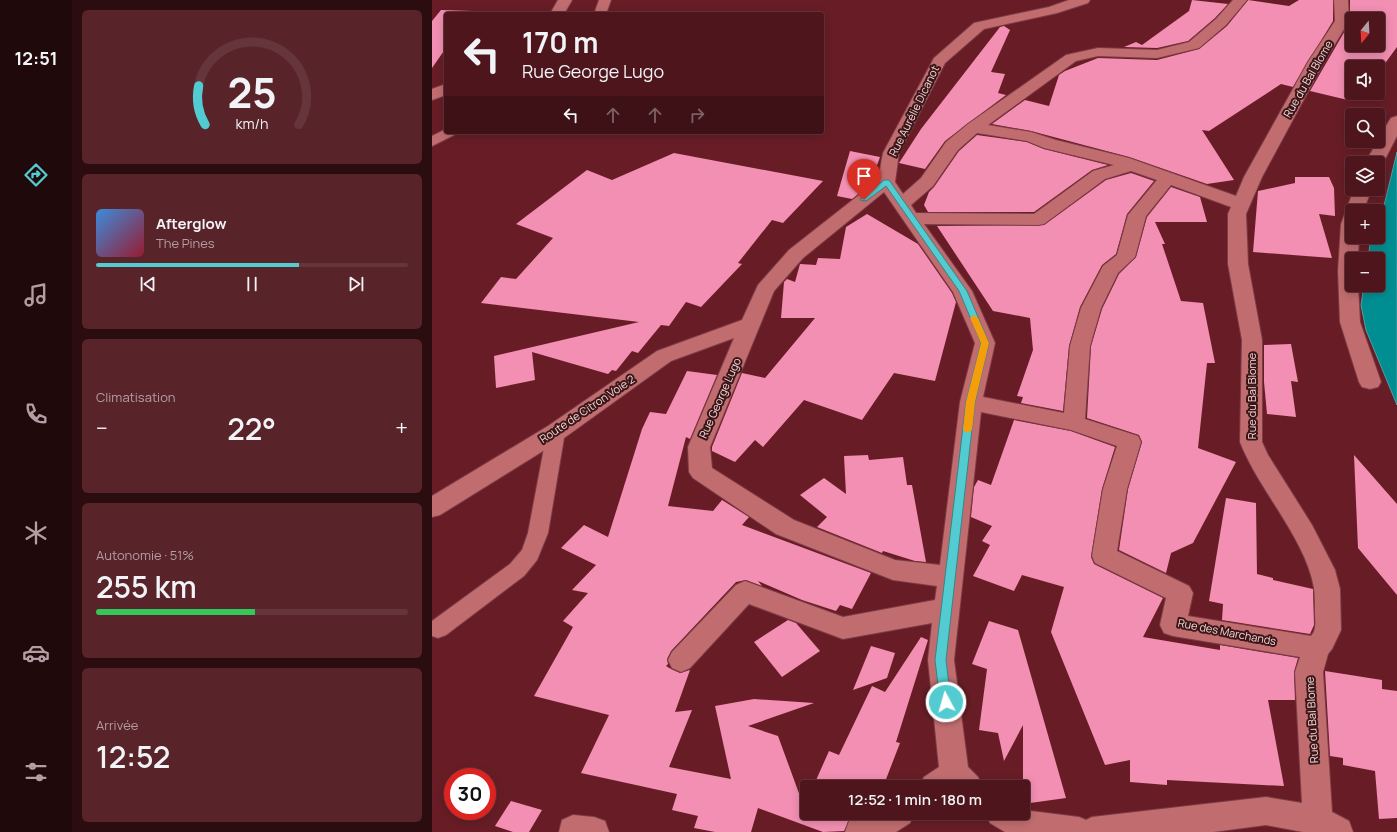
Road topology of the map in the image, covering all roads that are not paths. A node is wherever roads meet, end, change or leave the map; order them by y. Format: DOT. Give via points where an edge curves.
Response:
graph roads {
  1 [pos="565,0"];
  2 [pos="605,0"];
  3 [pos="1083,0"];
  4 [pos="1240,0"];
  5 [pos="1341,0"];
  6 [pos="558,12"];
  7 [pos="601,12"];
  8 [pos="444,90"];
  9 [pos="432,95"];
  10 [pos="1397,121"];
  11 [pos="974,127"];
  12 [pos="446,134"];
  13 [pos="432,142"];
  14 [pos="1378,156"];
  15 [pos="1131,164"];
  16 [pos="1167,179"];
  17 [pos="886,182"];
  18 [pos="1241,204"];
  19 [pos="907,211"];
  20 [pos="1349,244"];
  21 [pos="749,325"];
  22 [pos="1370,382"];
  23 [pos="971,402"];
  24 [pos="1074,423"];
  25 [pos="556,432"];
  26 [pos="432,508"];
  27 [pos="950,577"];
  28 [pos="947,609"];
  29 [pos="438,629"];
  30 [pos="1316,648"];
  31 [pos="681,660"];
  32 [pos="952,780"];
  33 [pos="888,820"];
  34 [pos="1012,820"];
  35 [pos="1328,826"];
  36 [pos="860,832"];
  37 [pos="1079,832"];
  38 [pos="1092,832"];
  1 -- 6 [label="street"];
  2 -- 7 [label="lane"];
  3 -- 17 [label="street, Rue Aurélie Dicanot" via="1052,10 979,26 939,61 891,153"];
  4 -- 11 [label="street" via="1221,22 1194,45 1157,54 1098,52 1071,58"];
  5 -- 18 [label="street, Rue du Bal Blome" via="1342,21 1312,69"];
  8 -- 9 [label="street"];
  10 -- 14 [label="street"];
  11 -- 15 [label="street" via="1031,137"];
  11 -- 19 [label="street" via="952,146"];
  12 -- 13 [label="lane"];
  15 -- 16 [label="street"];
  15 -- 19 [label="street" via="1099,175 1038,220"];
  16 -- 18 [label="street"];
  16 -- 24 [label="street" via="1137,215 1126,257 1110,270 1090,308 1080,346"];
  17 -- 19 [label="street"];
  17 -- 21 [label="street, Rue George Lugo" via="796,254 765,289"];
  18 -- 30 [label="street, Rue du Bal Blome" via="1237,214 1238,264 1252,340 1251,442 1257,457 1322,570 1327,589 1328,630 1324,641"];
  19 -- 23 [label="street" via="962,291 985,343"];
  20 -- 22 [label="street" via="1350,322"];
  21 -- 25 [label="street, Route de Citron Voie 2" via="664,356"];
  21 -- 27 [label="street, Rue George Lugo" via="740,353 699,447 701,472 785,527 893,570"];
  23 -- 24 [label="street, Rue des Marchands"];
  23 -- 27 [label="street"];
  24 -- 30 [label="street, Rue des Marchands" via="1130,442 1115,489 1104,556 1180,593 1173,624"];
  25 -- 26 [label="street, Route de Citron Voie 2"];
  25 -- 29 [label="lane" via="538,533 530,554 517,570"];
  27 -- 28 [label="street"];
  28 -- 31 [label="street" via="843,628 745,592"];
  28 -- 32 [label="street" via="941,660"];
  30 -- 35 [label="street, Rue du Bal Blome" via="1309,672"];
  33 -- 36 [label="street"];
  34 -- 37 [label="street" via="1019,824"];
  35 -- 38 [label="street" via="1266,811"];
}
